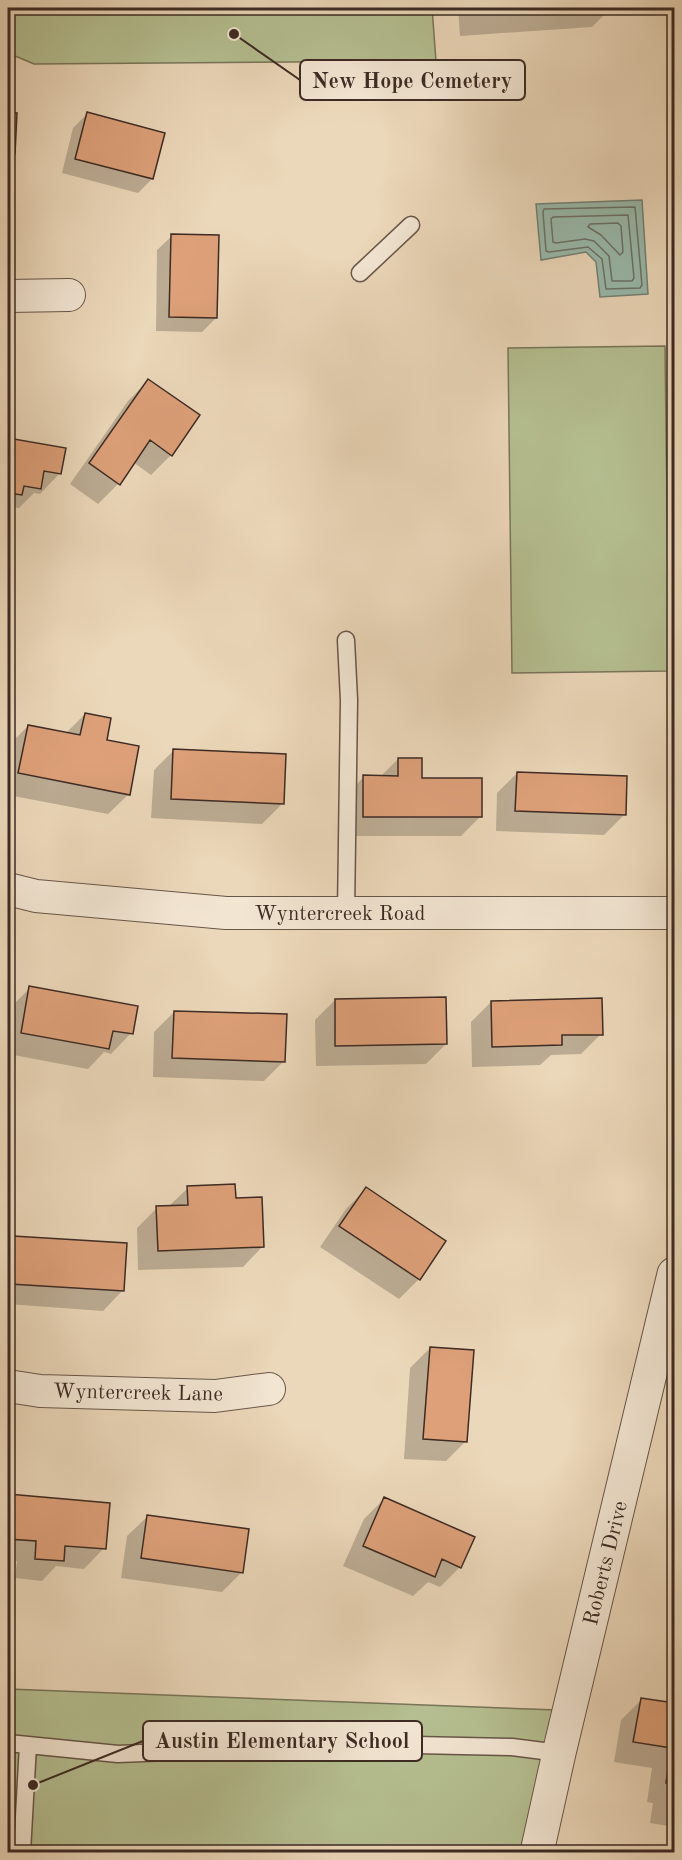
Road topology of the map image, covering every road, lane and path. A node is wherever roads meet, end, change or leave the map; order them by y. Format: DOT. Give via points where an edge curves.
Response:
graph roads {
  1 [pos="411,225"];
  2 [pos="360,273"];
  3 [pos="69,295"];
  4 [pos="8,296"];
  5 [pos="346,640"];
  6 [pos="8,889"];
  7 [pos="346,913"];
  8 [pos="675,913"];
  9 [pos="675,1274"];
  10 [pos="8,1386"];
  11 [pos="269,1389"];
  12 [pos="8,1743"];
  13 [pos="28,1745"];
  14 [pos="559,1752"];
  15 [pos="22,1852"];
  16 [pos="537,1852"];
  1 -- 2 [label="lane"];
  3 -- 4 [label="street"];
  5 -- 7 [label="lane" via="349,700"];
  6 -- 7 [label="street, Wyntercreek Road" via="36,896 226,913"];
  7 -- 8 [label="street, Wyntercreek Road"];
  9 -- 14 [label="street, Roberts Drive"];
  10 -- 11 [label="street, Wyntercreek Lane" via="40,1391 215,1396"];
  12 -- 13 [label="lane"];
  13 -- 14 [label="lane" via="118,1754 367,1744"];
  13 -- 15 [label="lane"];
  14 -- 16 [label="street, Roberts Drive"];
}
